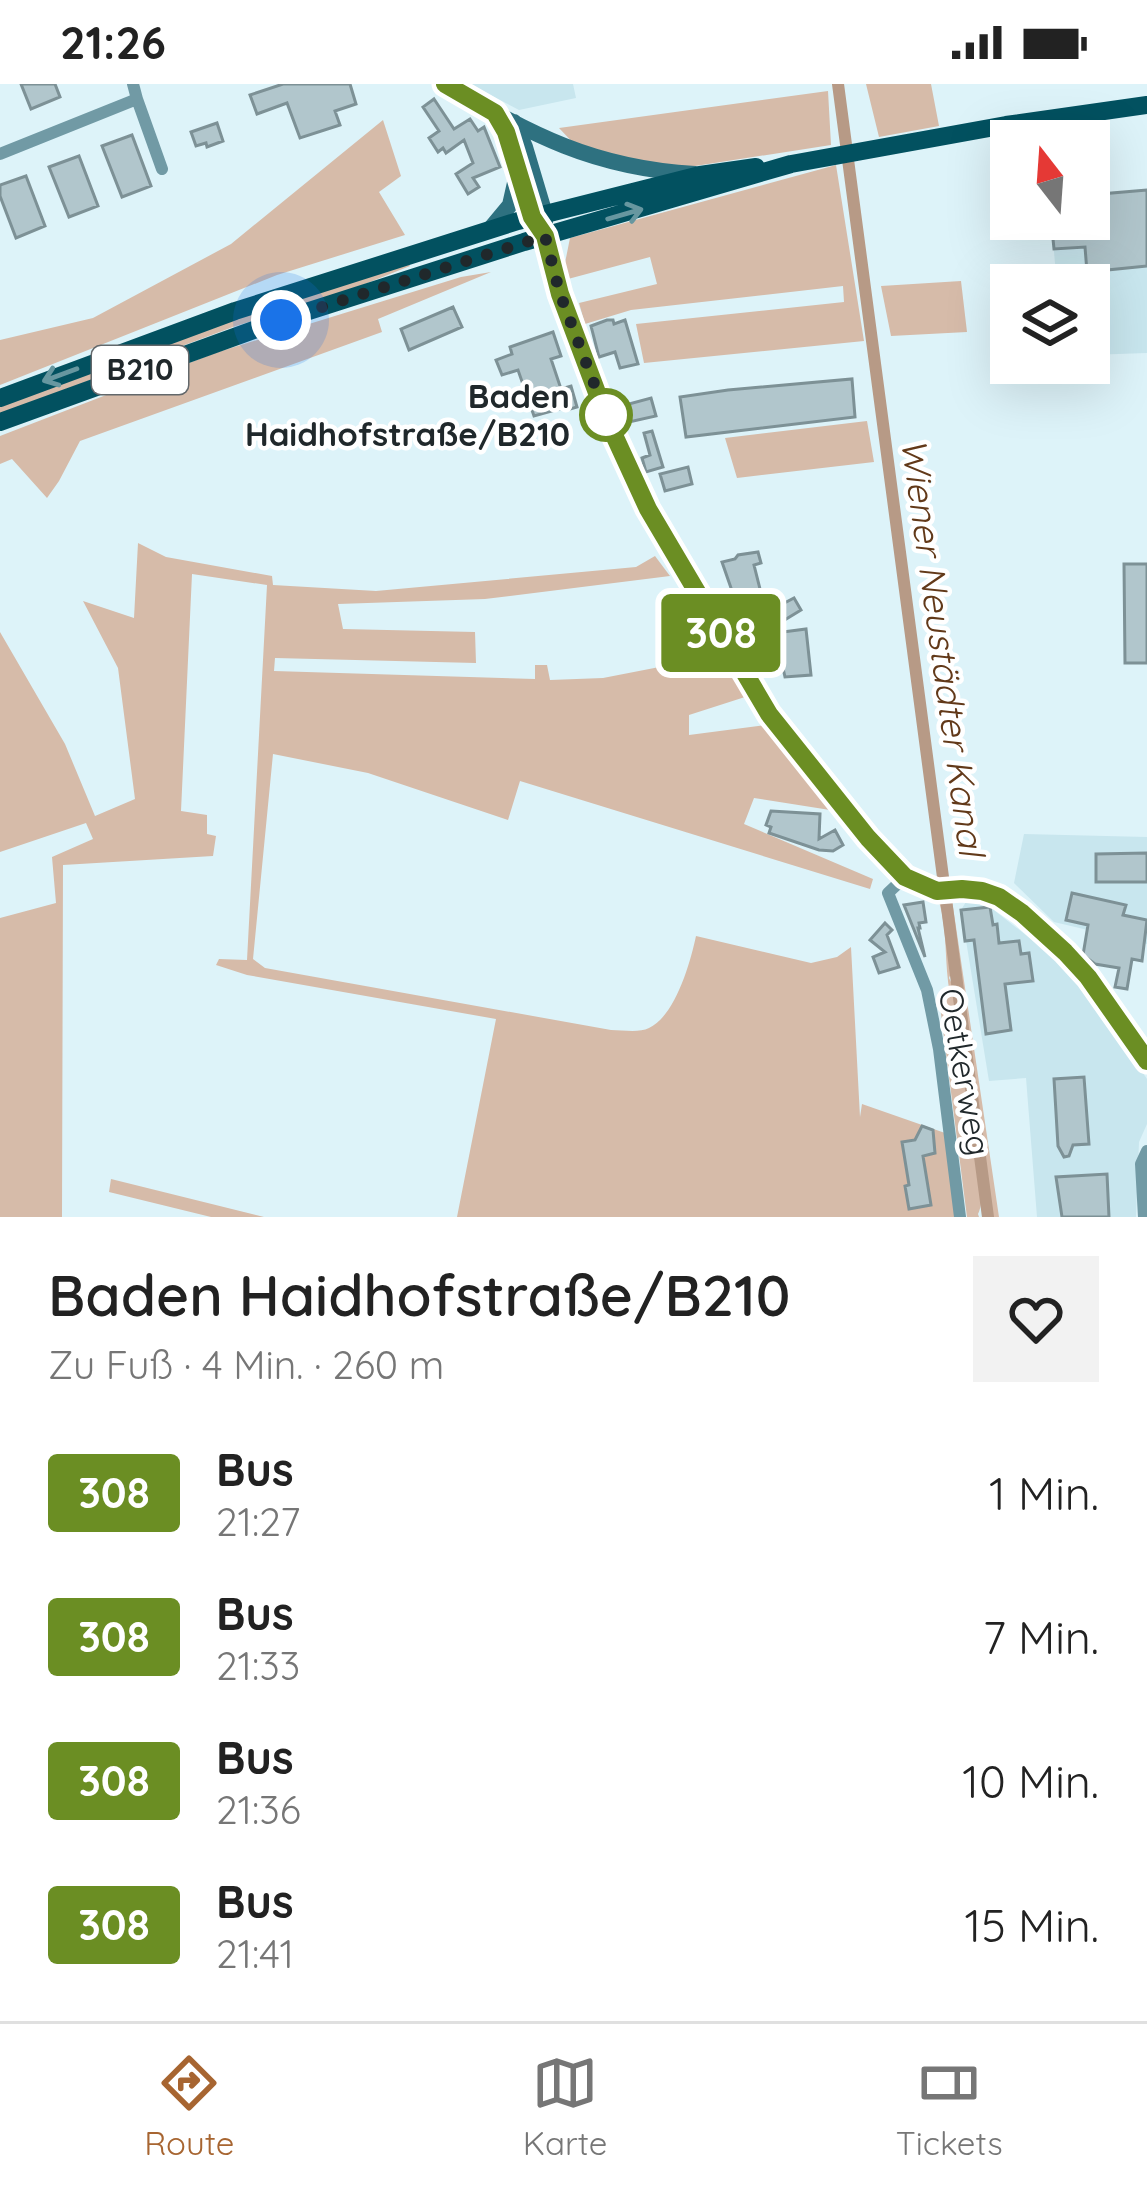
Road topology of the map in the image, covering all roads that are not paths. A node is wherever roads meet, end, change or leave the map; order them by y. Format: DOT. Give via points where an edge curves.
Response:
graph roads {
  1 [pos="133,84"];
  2 [pos="445,84"];
  3 [pos="137,99"];
  4 [pos="1147,105"];
  5 [pos="495,113"];
  6 [pos="514,122"];
  7 [pos="0,154"];
  8 [pos="791,164"];
  9 [pos="518,167"];
  10 [pos="162,170"];
  11 [pos="700,175"];
  12 [pos="539,216"];
  13 [pos="488,230"];
  14 [pos="545,236"];
  15 [pos="0,398"];
  16 [pos="0,422"];
  17 [pos="905,877"];
  18 [pos="1147,1061"];
  19 [pos="1147,1151"];
  20 [pos="960,1217"];
  21 [pos="1144,1217"];
  1 -- 3 [label="street"];
  2 -- 5 [label="main road"];
  3 -- 7 [label="street"];
  3 -- 10 [label="street"];
  4 -- 8 [label="main road, B210"];
  5 -- 6 [label="main road"];
  5 -- 9 [label="main road"];
  6 -- 11 [label="main road" via="592,158"];
  6 -- 12 [label="main road"];
  8 -- 11 [label="main road, B210"];
  14 -- 8 [label="main road, B210, one-way"];
  9 -- 12 [label="main road"];
  9 -- 13 [label="main road" via="512,201"];
  11 -- 12 [label="main road, B210"];
  12 -- 13 [label="main road, B210"];
  12 -- 14 [label="main road"];
  13 -- 15 [label="main road, B210, one-way"];
  14 -- 16 [label="main road, B210"];
  14 -- 17 [label="street" via="608,422 648,509 769,714"];
  17 -- 18 [label="street" via="982,891 1022,913 1088,977"];
  17 -- 20 [label="street, Oetkerweg" via="888,893 927,990"];
  19 -- 21 [label="street"];
}
